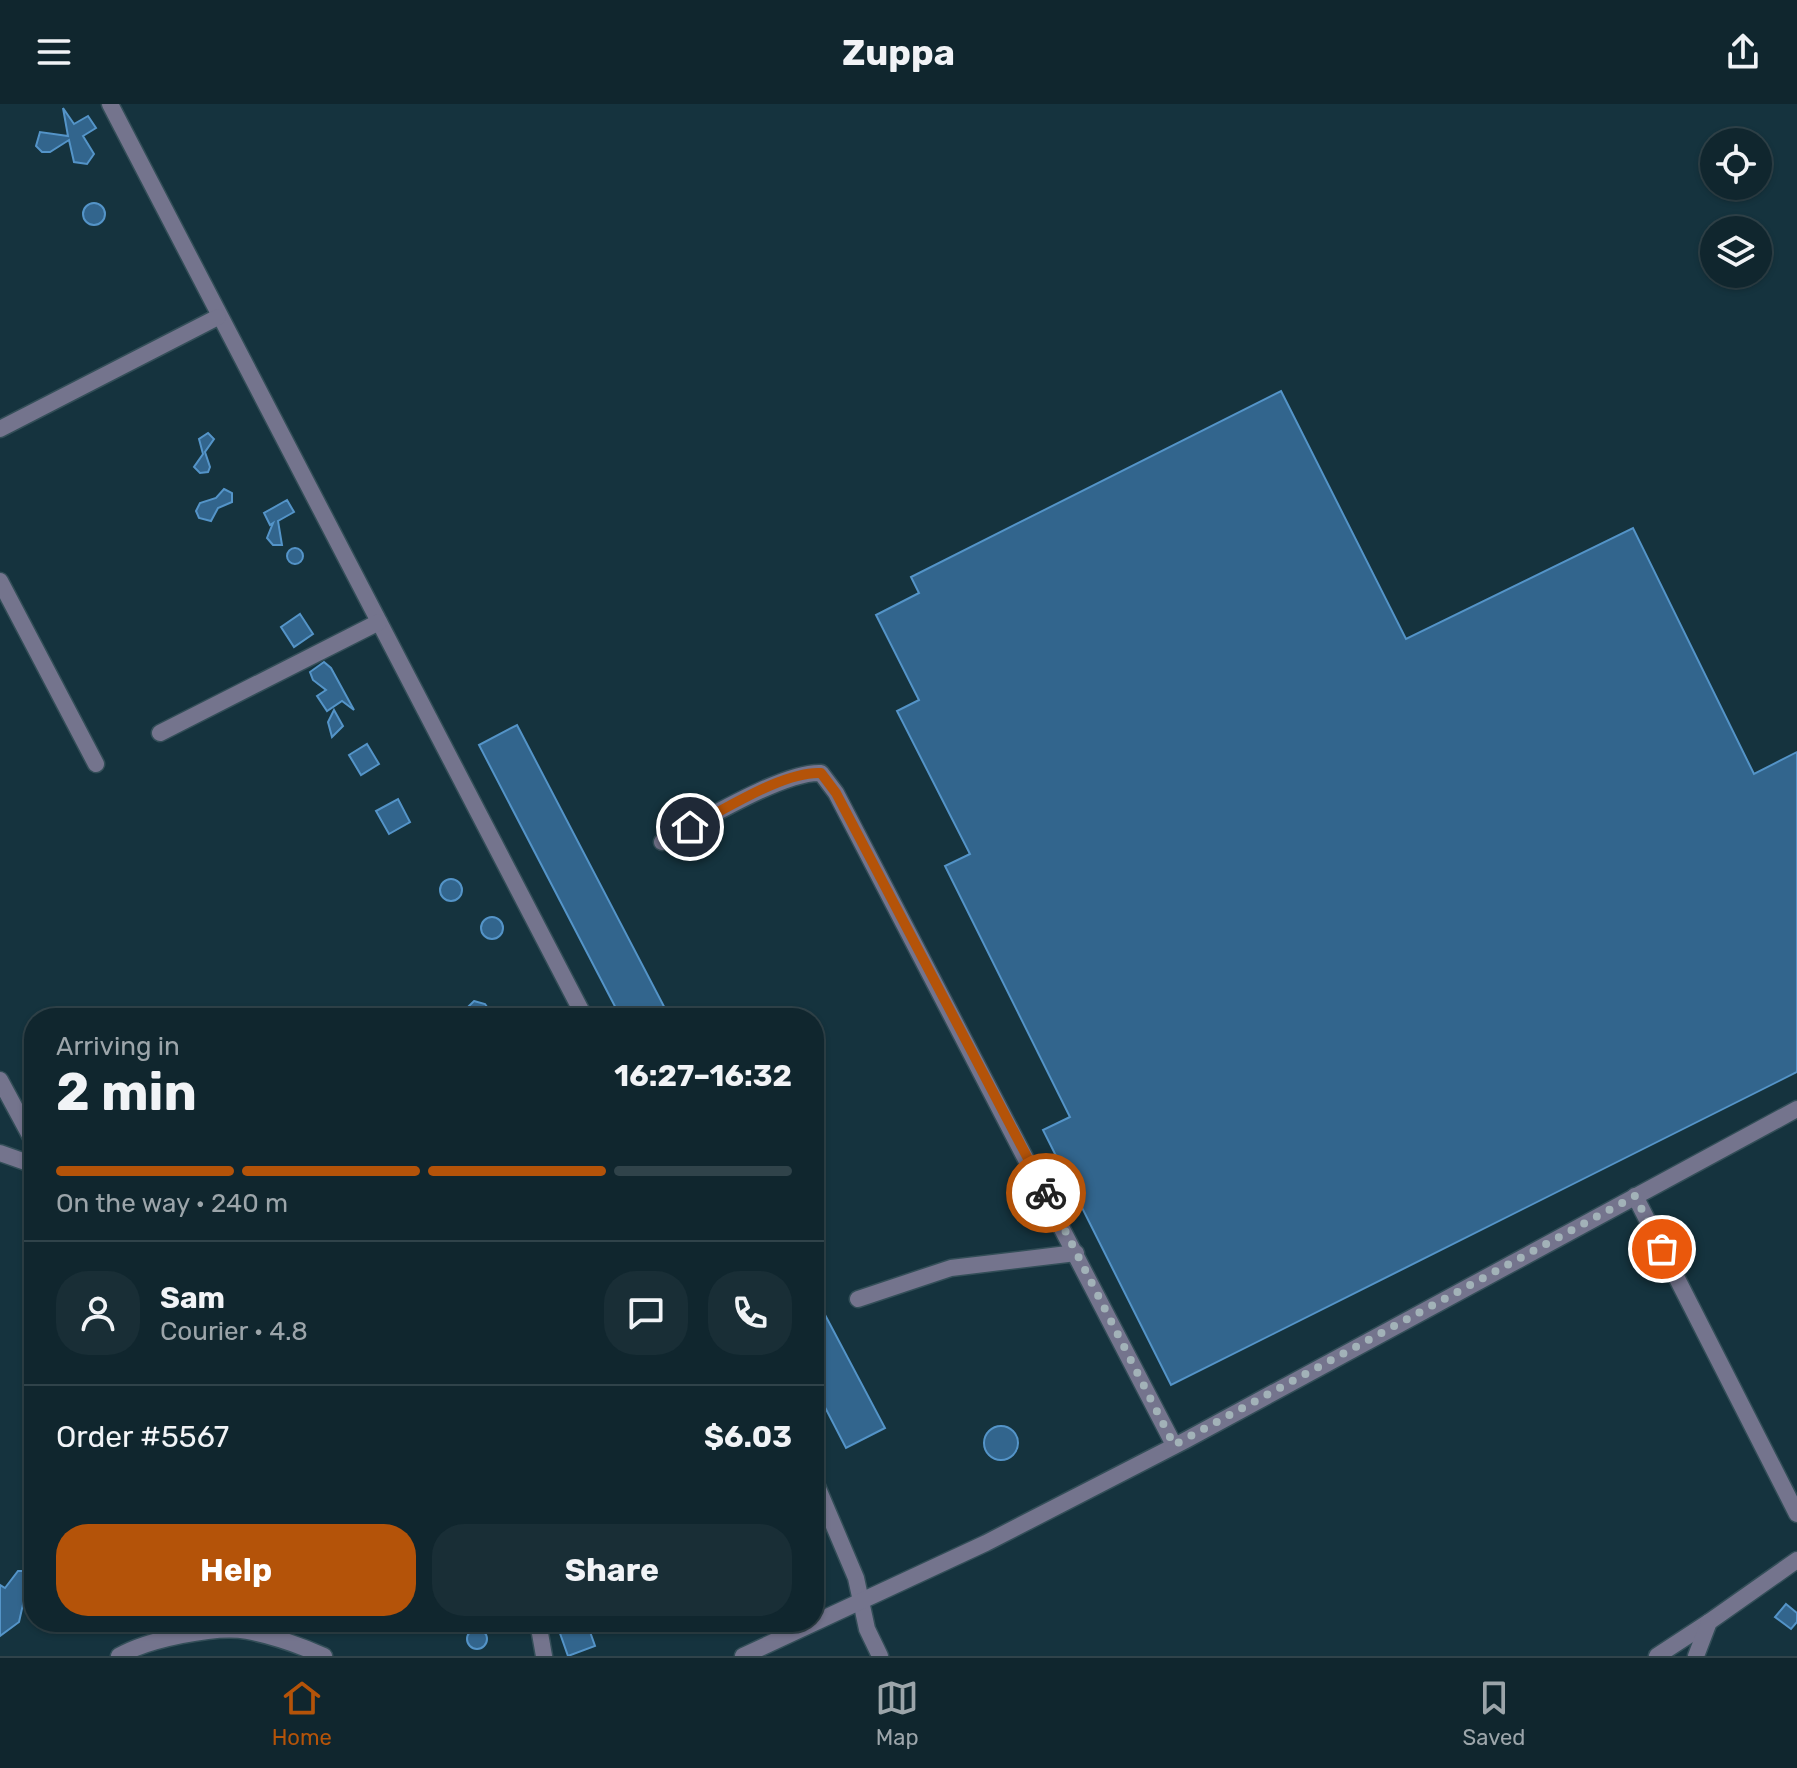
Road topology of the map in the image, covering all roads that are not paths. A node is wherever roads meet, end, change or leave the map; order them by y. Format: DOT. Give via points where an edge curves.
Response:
graph roads {
  1 [pos="110,104"];
  2 [pos="218,317"];
  3 [pos="0,429"];
  4 [pos="0,581"];
  5 [pos="379,622"];
  6 [pos="160,733"];
  7 [pos="96,764"];
  8 [pos="662,842"];
  9 [pos="580,1008"];
  10 [pos="0,1080"];
  11 [pos="1797,1109"];
  12 [pos="24,1124"];
  13 [pos="0,1153"];
  14 [pos="24,1161"];
  15 [pos="1635,1196"];
  16 [pos="1076,1253"];
  17 [pos="858,1299"];
  18 [pos="1174,1445"];
  19 [pos="824,1500"];
  20 [pos="1797,1514"];
  21 [pos="1797,1560"];
  22 [pos="862,1603"];
  23 [pos="824,1620"];
  24 [pos="1709,1622"];
  25 [pos="222,1632"];
  26 [pos="251,1632"];
  27 [pos="540,1632"];
  28 [pos="797,1632"];
  29 [pos="119,1656"];
  30 [pos="324,1656"];
  31 [pos="544,1656"];
  32 [pos="743,1656"];
  33 [pos="880,1656"];
  34 [pos="1657,1656"];
  35 [pos="1696,1656"];
  1 -- 2 [label="street"];
  2 -- 3 [label="street"];
  2 -- 5 [label="street"];
  4 -- 7 [label="street"];
  5 -- 6 [label="street"];
  5 -- 9 [label="street"];
  8 -- 16 [label="street" via="776,785 821,773"];
  10 -- 12 [label="street"];
  11 -- 15 [label="street"];
  13 -- 14 [label="street"];
  15 -- 18 [label="street"];
  15 -- 20 [label="street"];
  16 -- 17 [label="street" via="951,1268"];
  16 -- 18 [label="street"];
  18 -- 22 [label="street"];
  19 -- 22 [label="street"];
  21 -- 24 [label="street"];
  22 -- 23 [label="street"];
  22 -- 33 [label="street"];
  24 -- 34 [label="street"];
  24 -- 35 [label="street"];
  25 -- 29 [label="street" via="170,1637"];
  26 -- 30 [label="street"];
  27 -- 31 [label="street"];
  28 -- 32 [label="street"];
}
